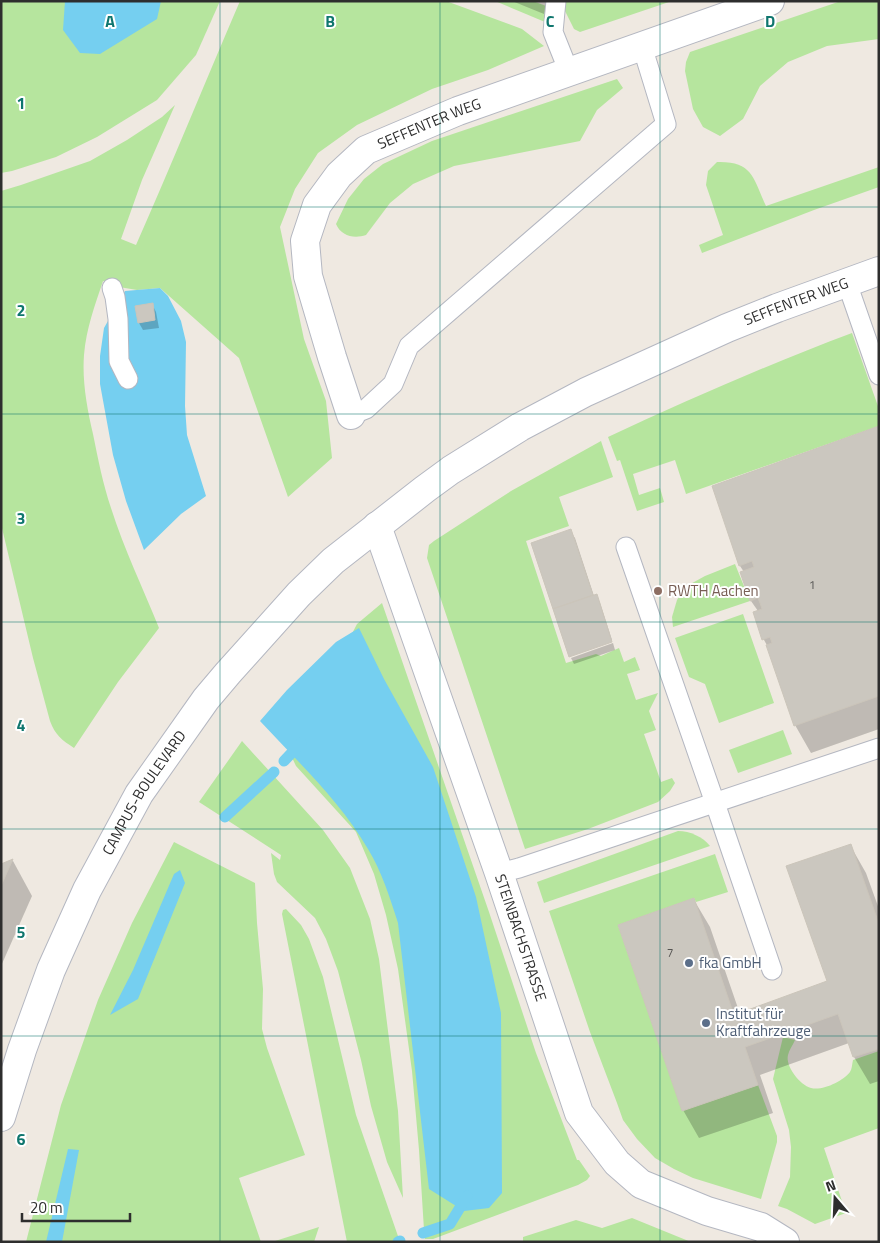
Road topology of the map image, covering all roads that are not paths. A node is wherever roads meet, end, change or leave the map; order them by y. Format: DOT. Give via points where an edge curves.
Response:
graph roads {
  1 [pos="556,1"];
  2 [pos="770,1"];
  3 [pos="642,46"];
  4 [pos="569,72"];
  5 [pos="879,271"];
  6 [pos="847,283"];
  7 [pos="112,288"];
  8 [pos="879,375"];
  9 [pos="128,379"];
  10 [pos="351,415"];
  11 [pos="377,526"];
  12 [pos="626,547"];
  13 [pos="879,748"];
  14 [pos="715,803"];
  15 [pos="499,873"];
  16 [pos="772,970"];
  17 [pos="1,1117"];
  18 [pos="785,1242"];
  1 -- 4 [label="lane" via="553,32"];
  2 -- 3 [label="street, SEFFENTER WEG"];
  3 -- 4 [label="street, SEFFENTER WEG"];
  3 -- 10 [label="lane" via="666,124 409,346 394,384 366,409"];
  4 -- 10 [label="street, SEFFENTER WEG" via="458,111 366,150 339,175 317,205 305,242 308,276"];
  5 -- 6 [label="street, SEFFENTER WEG"];
  6 -- 8 [label="lane"];
  6 -- 11 [label="street, SEFFENTER WEG" via="727,328 586,392 520,427 451,470"];
  7 -- 9 [label="lane" via="118,319 119,361"];
  11 -- 15 [label="street, STEINBACHSTRASSE"];
  11 -- 17 [label="street, CAMPUS-BOULEVARD" via="299,594 234,666 206,699 139,794 87,890 51,970"];
  12 -- 14 [label="lane"];
  13 -- 14 [label="lane"];
  14 -- 15 [label="lane"];
  14 -- 16 [label="lane"];
  15 -- 18 [label="street, STEINBACHSTRASSE" via="579,1113 617,1163 641,1184 706,1211 761,1226"];
}
